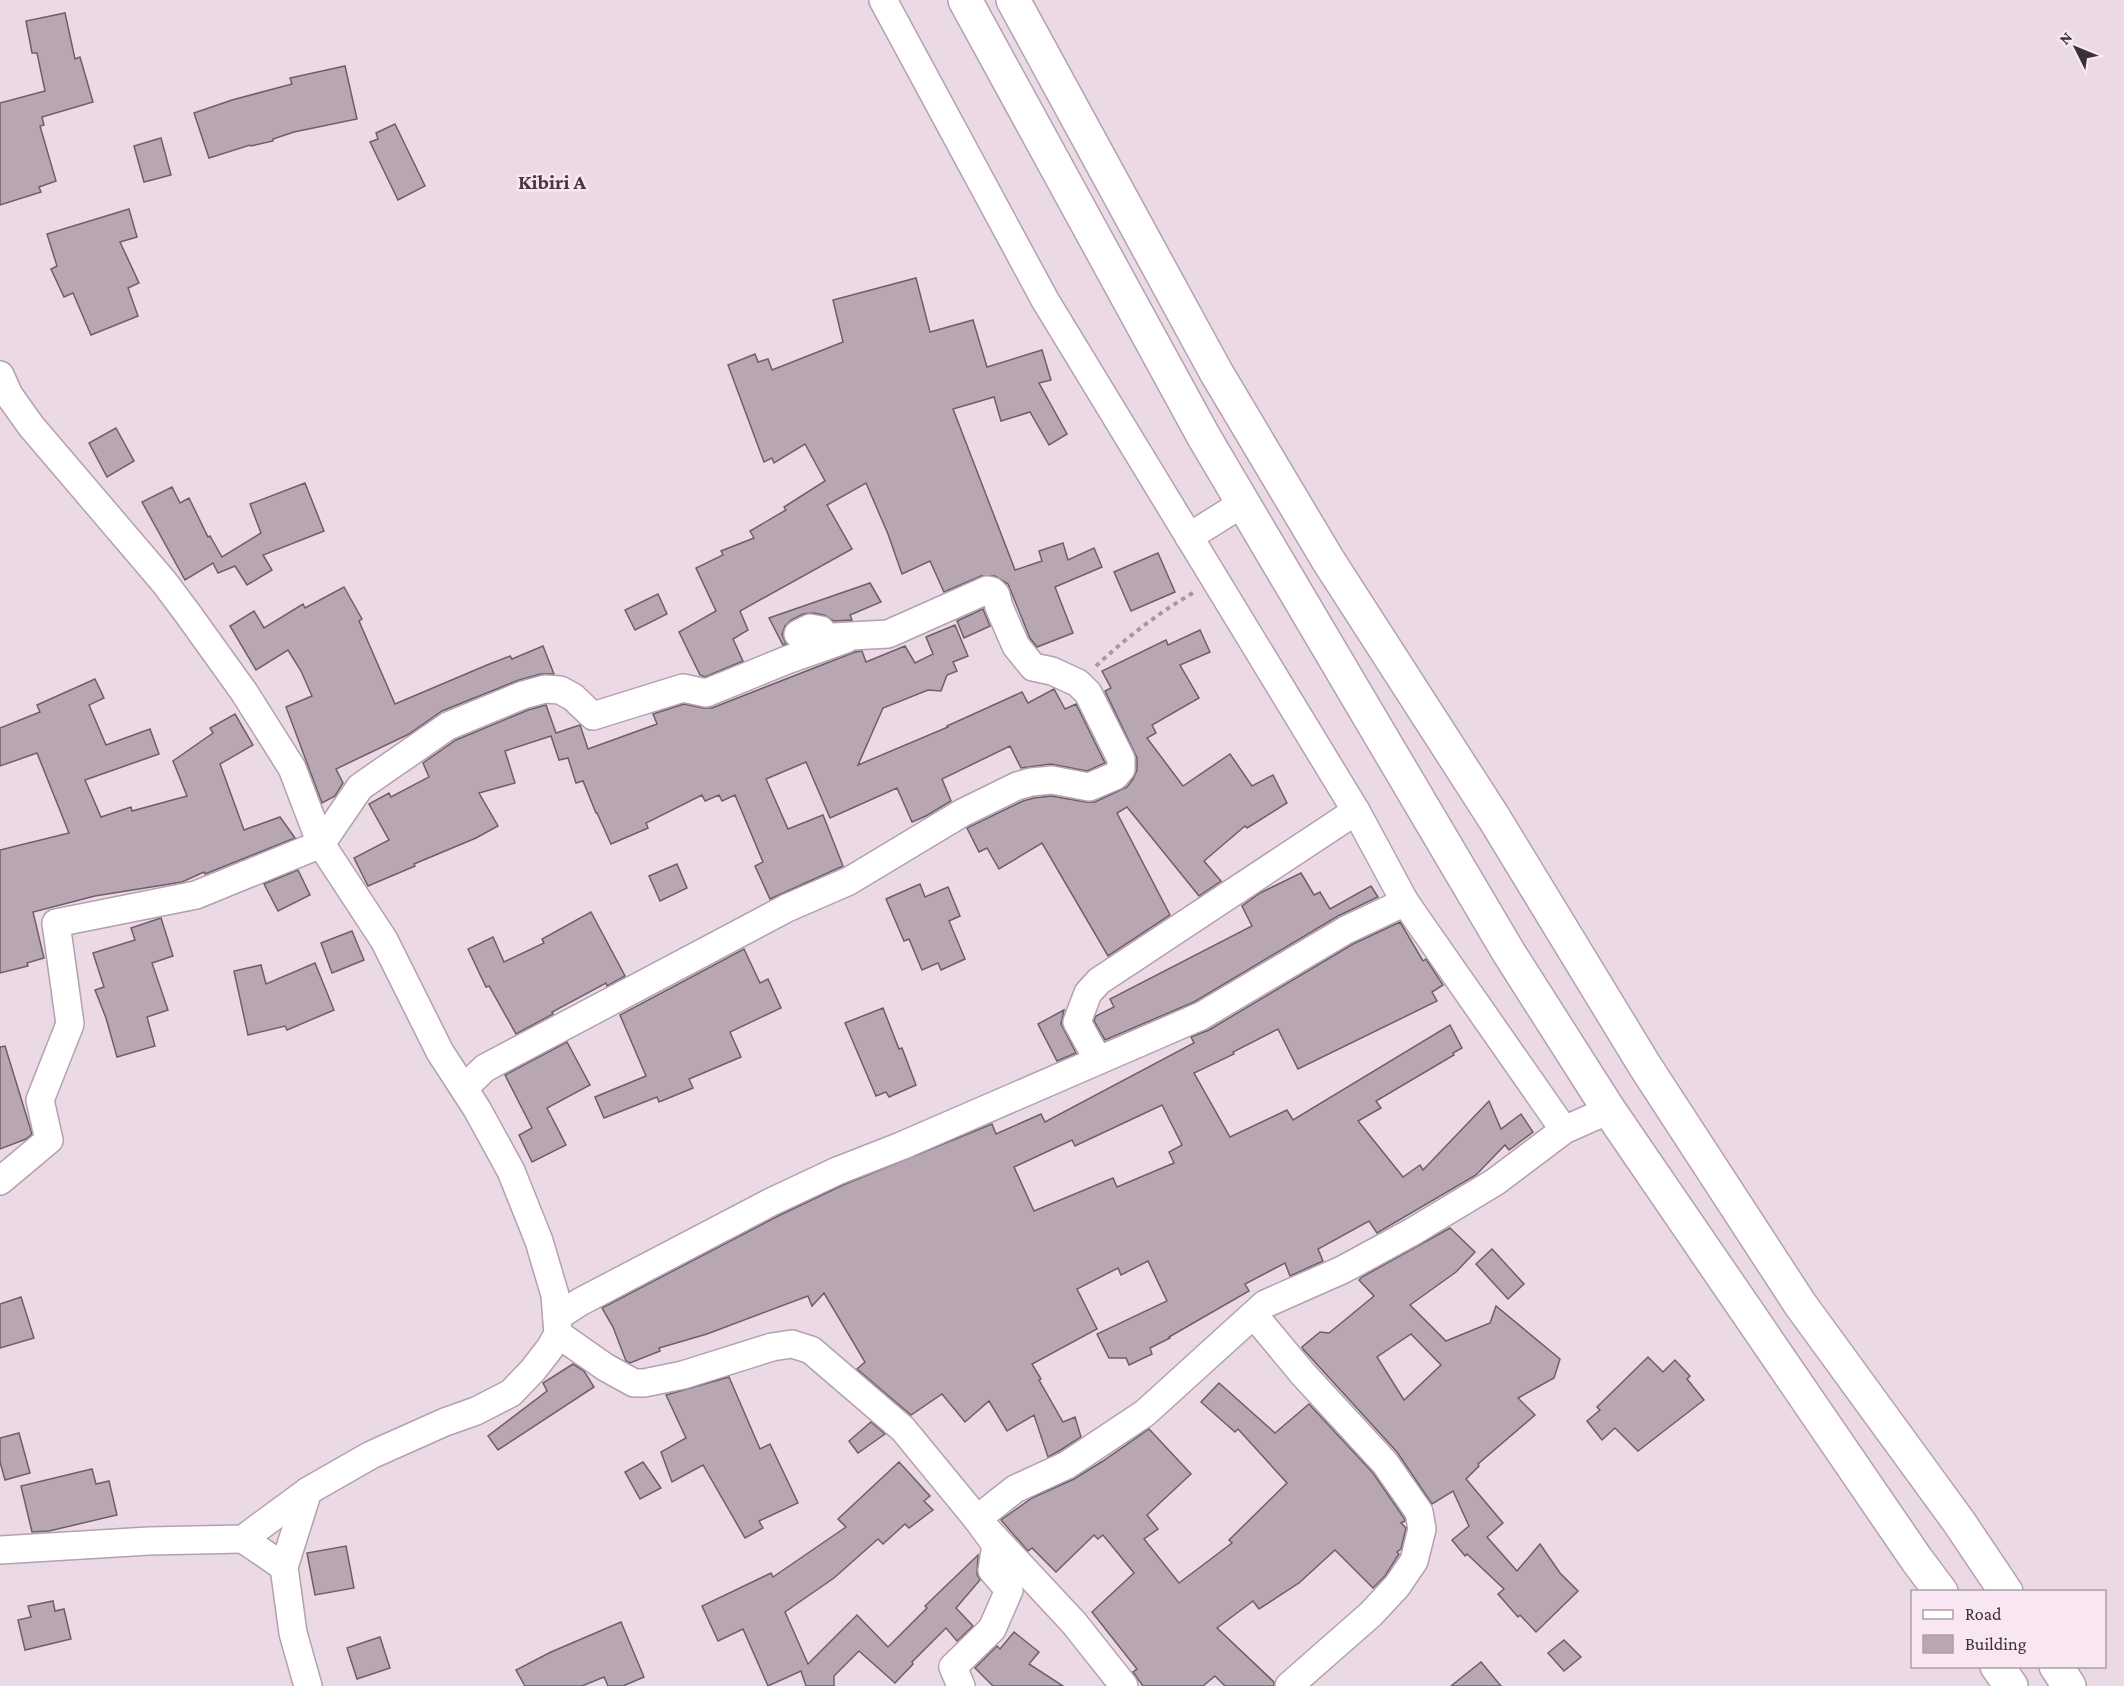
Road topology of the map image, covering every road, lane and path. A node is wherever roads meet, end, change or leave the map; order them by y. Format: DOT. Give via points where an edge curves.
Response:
graph roads {
  1 [pos="883,0"];
  2 [pos="965,0"];
  3 [pos="1013,0"];
  4 [pos="0,375"];
  5 [pos="1243,503"];
  6 [pos="1189,537"];
  7 [pos="1215,580"];
  8 [pos="798,634"];
  9 [pos="850,637"];
  10 [pos="1078,683"];
  11 [pos="1356,811"];
  12 [pos="321,844"];
  13 [pos="1405,902"];
  14 [pos="1098,1060"];
  15 [pos="464,1088"];
  16 [pos="1609,1110"];
  17 [pos="1564,1130"];
  18 [pos="0,1181"];
  19 [pos="1254,1315"];
  20 [pos="557,1325"];
  21 [pos="308,1491"];
  22 [pos="977,1519"];
  23 [pos="243,1539"];
  24 [pos="0,1550"];
  25 [pos="284,1567"];
  26 [pos="1940,1590"];
  27 [pos="2005,1590"];
  28 [pos="1998,1668"];
  29 [pos="2057,1668"];
  30 [pos="308,1686"];
  31 [pos="961,1686"];
  32 [pos="1124,1686"];
  33 [pos="1289,1686"];
  34 [pos="2011,1686"];
  35 [pos="2069,1686"];
  1 -- 6 [label="street" via="1045,300"];
  2 -- 5 [label="highway"];
  3 -- 27 [label="highway" via="1216,372 1328,560 1494,818 1645,1066 1800,1304"];
  4 -- 12 [label="street" via="9,395 32,426 164,582 244,692 292,768"];
  5 -- 6 [label="street"];
  5 -- 16 [label="highway" via="1509,952"];
  6 -- 7 [label="street"];
  7 -- 10 [label="path" via="1123,641"];
  7 -- 11 [label="street"];
  8 -- 9 [label="street" via="810,628 821,630 825,637"];
  9 -- 10 [label="street" via="888,634 992,591 1016,646 1033,667"];
  9 -- 12 [label="street" via="706,693 682,688 593,716 560,690 523,695 448,726 360,787"];
  10 -- 15 [label="street" via="1088,693 1121,759 1121,769 1115,776 1089,787 1052,780 1017,786 962,813 849,881 786,908 485,1068"];
  11 -- 13 [label="street"];
  11 -- 14 [label="street" via="1099,981 1088,993 1077,1022"];
  12 -- 15 [label="street" via="384,940 440,1052"];
  12 -- 18 [label="street" via="196,895 56,923 70,1024 40,1100 49,1140"];
  13 -- 14 [label="street" via="1346,930 1201,1016"];
  13 -- 17 [label="street"];
  14 -- 20 [label="street" via="771,1202 580,1302"];
  15 -- 20 [label="street" via="511,1171 539,1241 555,1295"];
  16 -- 17 [label="street"];
  16 -- 26 [label="highway"];
  17 -- 19 [label="street" via="1495,1182 1412,1232 1342,1270 1265,1304"];
  19 -- 22 [label="street" via="1132,1423 1067,1465 1015,1489"];
  19 -- 33 [label="street" via="1386,1463 1419,1512 1422,1528 1414,1561 1397,1586"];
  20 -- 21 [label="street" via="550,1348 511,1393 370,1455"];
  20 -- 22 [label="street" via="605,1367 634,1383 683,1375 772,1347 792,1344 811,1350 903,1429"];
  21 -- 23 [label="street"];
  21 -- 25 [label="street"];
  22 -- 31 [label="street" via="996,1545 992,1570 1009,1590 992,1629 953,1667"];
  22 -- 32 [label="street" via="1074,1623"];
  23 -- 24 [label="street"];
  23 -- 25 [label="street"];
  25 -- 30 [label="street" via="293,1633"];
  28 -- 34 [label="highway"];
  29 -- 35 [label="highway"];
}
